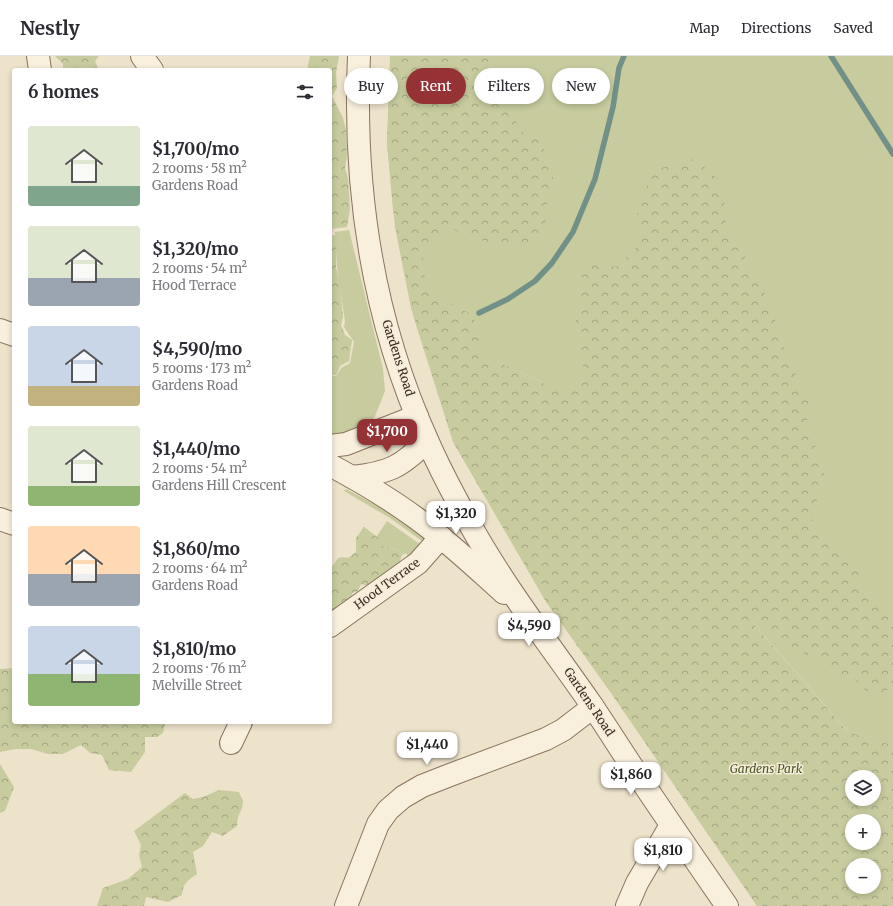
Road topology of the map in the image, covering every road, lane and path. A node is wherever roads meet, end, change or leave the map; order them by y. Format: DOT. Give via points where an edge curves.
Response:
graph roads {
  1 [pos="38,56"];
  2 [pos="142,56"];
  3 [pos="359,56"];
  4 [pos="40,68"];
  5 [pos="151,68"];
  6 [pos="0,330"];
  7 [pos="12,334"];
  8 [pos="418,416"];
  9 [pos="428,441"];
  10 [pos="332,446"];
  11 [pos="332,466"];
  12 [pos="352,477"];
  13 [pos="0,519"];
  14 [pos="12,523"];
  15 [pos="442,537"];
  16 [pos="522,608"];
  17 [pos="332,625"];
  18 [pos="593,707"];
  19 [pos="240,724"];
  20 [pos="231,743"];
  21 [pos="671,825"];
  22 [pos="346,906"];
  23 [pos="627,906"];
  24 [pos="727,906"];
  1 -- 4 [label="street"];
  2 -- 5 [label="street"];
  3 -- 8 [label="street, Gardens Road" via="358,131 364,211 377,286 389,333"];
  6 -- 7 [label="street"];
  8 -- 9 [label="street, Gardens Road"];
  8 -- 10 [label="street" via="346,444"];
  9 -- 12 [label="street" via="395,468 372,475"];
  9 -- 16 [label="street, Gardens Road" via="477,537"];
  11 -- 12 [label="street"];
  12 -- 15 [label="street"];
  13 -- 14 [label="street"];
  15 -- 16 [label="street"];
  15 -- 17 [label="street, Hood Terrace" via="418,563"];
  16 -- 18 [label="street, Gardens Road"];
  18 -- 21 [label="street, Gardens Road"];
  18 -- 22 [label="street" via="546,739 422,786 403,797 388,810 378,824"];
  19 -- 20 [label="street"];
  21 -- 23 [label="street" via="637,883"];
  21 -- 24 [label="street, Gardens Road"];
}
